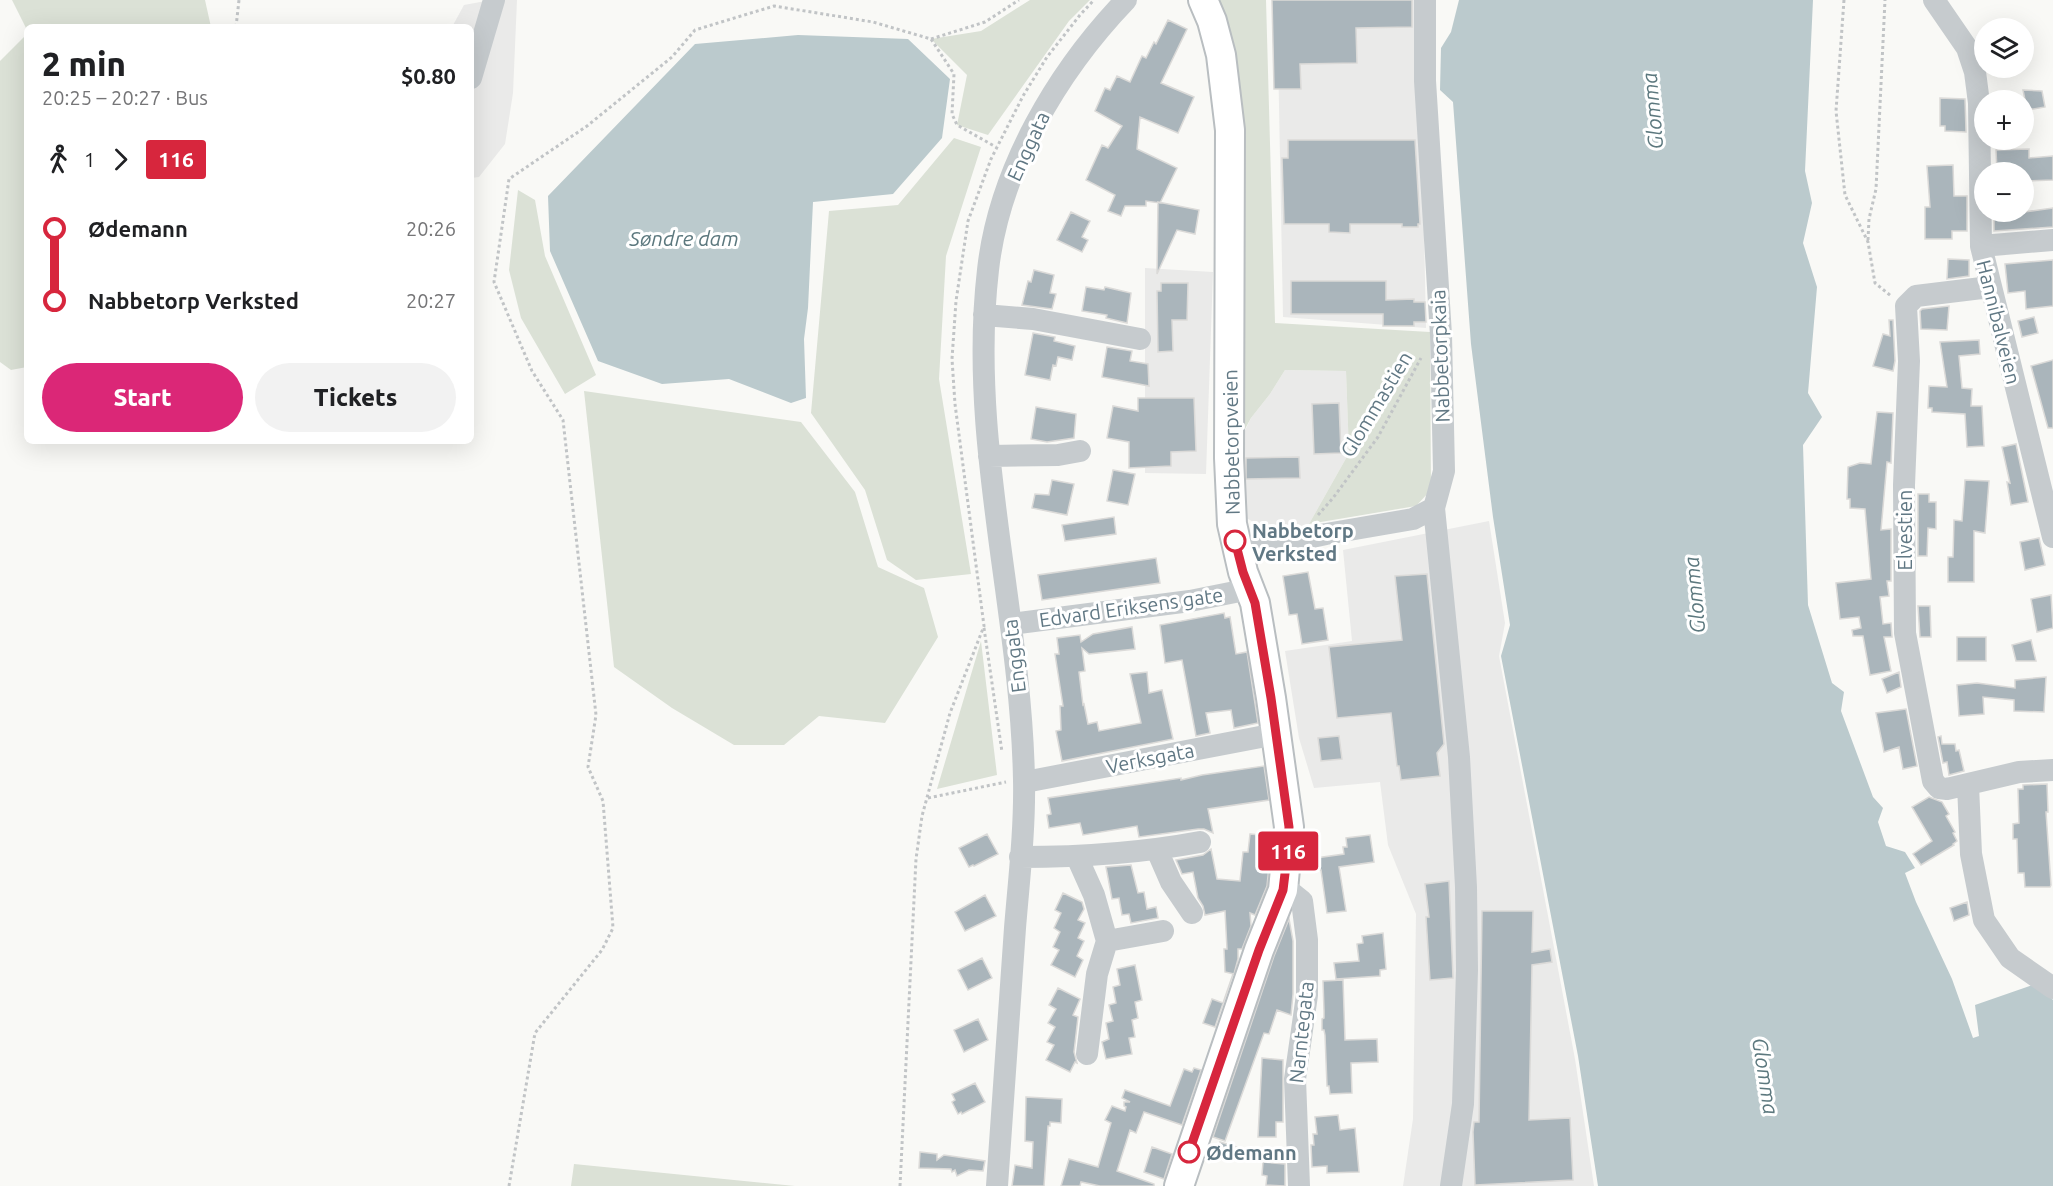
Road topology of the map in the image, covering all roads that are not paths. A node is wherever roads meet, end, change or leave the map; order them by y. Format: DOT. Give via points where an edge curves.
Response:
graph roads {
  1 [pos="494,0"];
  2 [pos="1126,0"];
  3 [pos="1203,0"];
  4 [pos="1425,0"];
  5 [pos="1934,0"];
  6 [pos="474,68"];
  7 [pos="2053,240"];
  8 [pos="1981,246"];
  9 [pos="1990,287"];
  10 [pos="984,315"];
  11 [pos="1140,339"];
  12 [pos="1080,451"];
  13 [pos="989,456"];
  14 [pos="1434,508"];
  15 [pos="2053,537"];
  16 [pos="1238,553"];
  17 [pos="1250,589"];
  18 [pos="1011,624"];
  19 [pos="1276,734"];
  20 [pos="2053,770"];
  21 [pos="1015,777"];
  22 [pos="1978,782"];
  23 [pos="1200,842"];
  24 [pos="1157,850"];
  25 [pos="1020,857"];
  26 [pos="1077,857"];
  27 [pos="1283,890"];
  28 [pos="1192,913"];
  29 [pos="1163,931"];
  30 [pos="1107,941"];
  31 [pos="2053,988"];
  32 [pos="1088,1054"];
  33 [pos="997,1186"];
  34 [pos="1179,1186"];
  35 [pos="1299,1186"];
  36 [pos="1450,1186"];
  1 -- 6 [label="street"];
  2 -- 10 [label="street, Enggata" via="1058,87 1020,158 995,231"];
  3 -- 16 [label="main road, Nabbetorpveien" via="1221,55 1230,130 1229,458 1232,524"];
  4 -- 14 [label="street, Nabbetorpkaia" via="1425,81 1441,335 1444,471"];
  5 -- 8 [label="street, Hannibalveien" via="1967,48 1975,72"];
  7 -- 8 [label="street"];
  8 -- 9 [label="street, Hannibalveien"];
  9 -- 15 [label="street, Hannibalveien"];
  9 -- 22 [label="street, Elvestien" via="1916,296 1906,306 1909,361 1904,485 1905,633 1933,781 1939,788 1947,789"];
  10 -- 11 [label="street" via="1034,319"];
  10 -- 13 [label="street, Enggata"];
  12 -- 13 [label="street"];
  13 -- 18 [label="street, Enggata"];
  14 -- 16 [label="street" via="1413,519"];
  14 -- 36 [label="street" via="1459,757 1467,887 1463,1104"];
  16 -- 17 [label="main road, Nabbetorpveien"];
  17 -- 18 [label="street, Edvard Eriksens gate"];
  17 -- 19 [label="main road, Nabbetorpveien"];
  18 -- 21 [label="street, Enggata" via="1021,712"];
  19 -- 21 [label="street, Verksgata"];
  19 -- 27 [label="main road, Nabbetorpveien" via="1289,827"];
  20 -- 22 [label="street, Elvestien" via="2019,772"];
  21 -- 25 [label="street, Enggata"];
  22 -- 31 [label="street" via="1971,854 1984,920 2010,958"];
  23 -- 24 [label="street"];
  24 -- 26 [label="street"];
  24 -- 28 [label="street" via="1171,882"];
  25 -- 26 [label="street"];
  25 -- 33 [label="street, Enggata"];
  26 -- 30 [label="street" via="1094,895"];
  27 -- 34 [label="main road, Nabbetorpveien"];
  27 -- 35 [label="street, Narntegata" via="1302,901 1307,940 1307,995 1295,1079"];
  29 -- 30 [label="street"];
  30 -- 32 [label="street" via="1097,974"];
}
